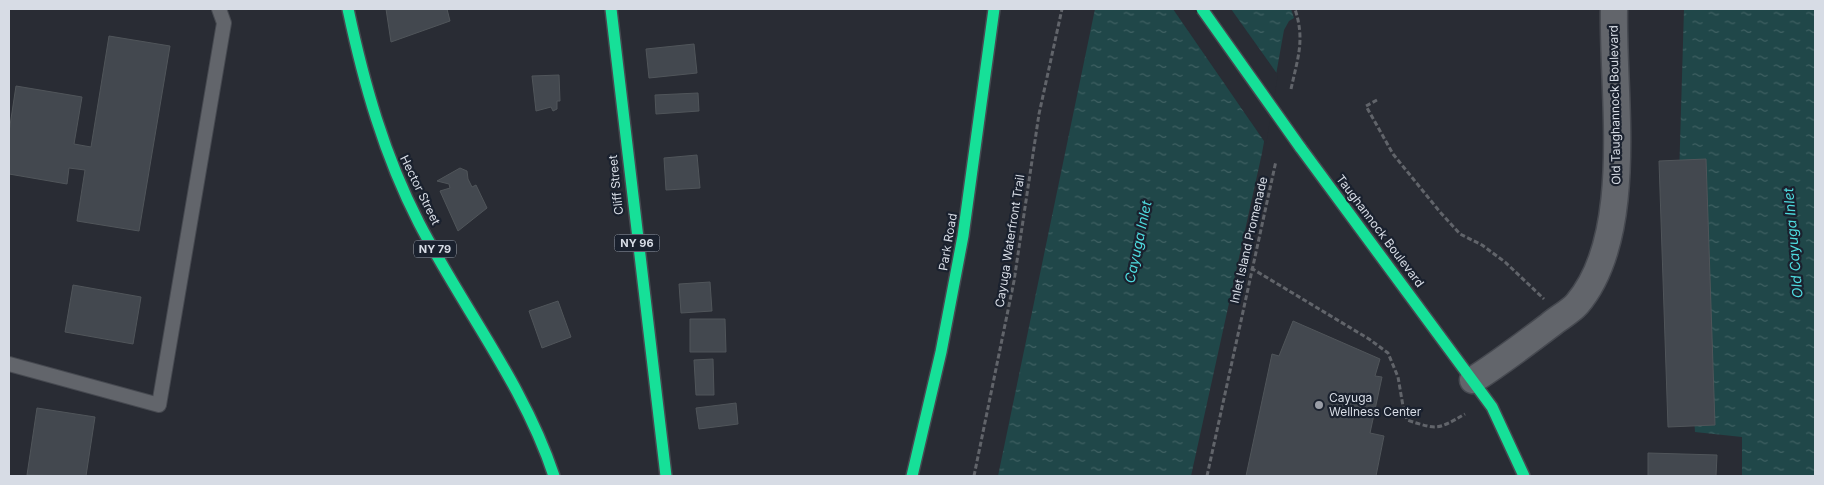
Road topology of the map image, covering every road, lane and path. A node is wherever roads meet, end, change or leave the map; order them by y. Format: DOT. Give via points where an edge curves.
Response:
graph roads {
  1 [pos="219,9"];
  2 [pos="348,9"];
  3 [pos="611,9"];
  4 [pos="994,9"];
  5 [pos="1062,9"];
  6 [pos="1202,9"];
  7 [pos="1295,9"];
  8 [pos="1614,9"];
  9 [pos="1289,98"];
  10 [pos="1377,100"];
  11 [pos="1277,155"];
  12 [pos="1251,268"];
  13 [pos="1548,303"];
  14 [pos="9,364"];
  15 [pos="1474,380"];
  16 [pos="1465,414"];
  17 [pos="554,476"];
  18 [pos="666,476"];
  19 [pos="912,476"];
  20 [pos="974,476"];
  21 [pos="1207,476"];
  22 [pos="1524,476"];
  1 -- 14 [label="lane" via="224,22 159,405"];
  2 -- 17 [label="main road, Hector Street / NY 79" via="359,62 385,151 422,227 530,414"];
  3 -- 18 [label="main road, Cliff Street / NY 96"];
  4 -- 19 [label="main road, Park Road" via="963,236 941,352"];
  5 -- 20 [label="path, Cayuga Waterfront Trail" via="1040,114 1014,281"];
  6 -- 15 [label="main road, Taughannock Boulevard, bridge" via="1300,147"];
  7 -- 9 [label="path" via="1301,28 1301,42"];
  8 -- 15 [label="street, Old Taughannock Boulevard" via="1617,178 1612,220 1600,264 1577,304"];
  10 -- 13 [label="path" via="1366,106 1373,119 1393,154 1440,212 1460,234 1482,245 1527,281"];
  11 -- 12 [label="path, Inlet Island Promenade"];
  12 -- 16 [label="path" via="1388,353 1398,377 1407,420 1441,428"];
  12 -- 21 [label="path, Inlet Island Promenade"];
  15 -- 22 [label="main road, Taughannock Boulevard" via="1492,407"];
}
